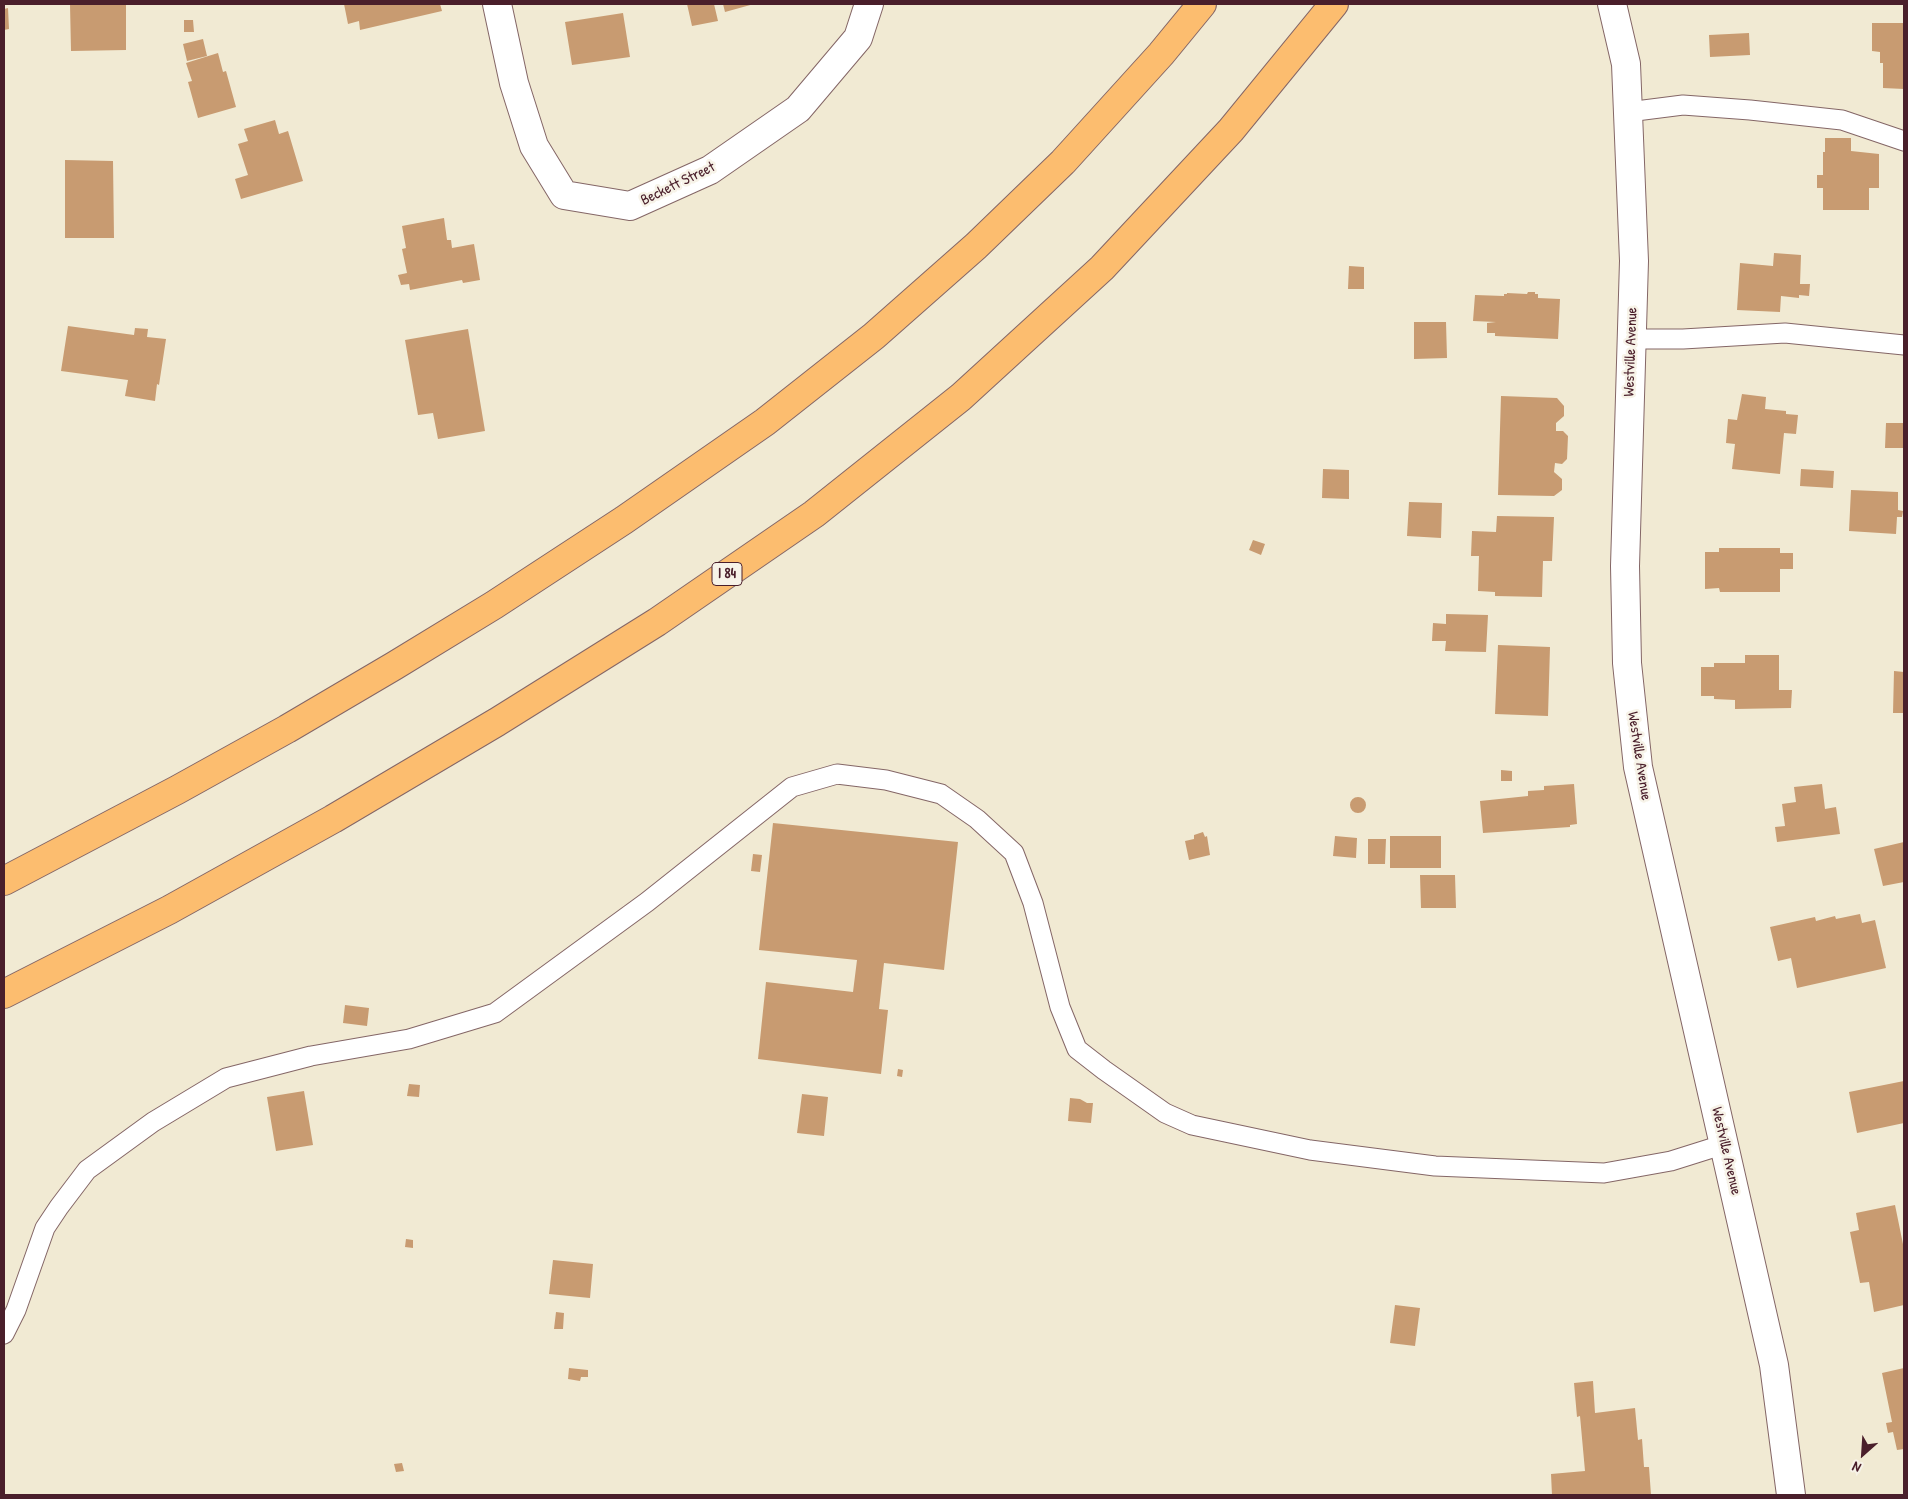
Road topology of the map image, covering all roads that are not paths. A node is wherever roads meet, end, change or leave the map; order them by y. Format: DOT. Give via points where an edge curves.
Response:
graph roads {
  1 [pos="497,4"];
  2 [pos="869,4"];
  3 [pos="1202,4"];
  4 [pos="1334,4"];
  5 [pos="1612,4"];
  6 [pos="1628,112"];
  7 [pos="1904,141"];
  8 [pos="1632,339"];
  9 [pos="1904,345"];
  10 [pos="4,881"];
  11 [pos="4,994"];
  12 [pos="1725,1144"];
  13 [pos="4,1334"];
  14 [pos="1791,1495"];
  1 -- 2 [label="street, Beckett Street" via="514,83 534,146 564,195 630,206 710,170 798,109 858,38"];
  3 -- 10 [label="highway" via="1063,162 976,246 874,336 765,422 624,520 394,666 287,729"];
  4 -- 11 [label="highway, I 84" via="1231,130 1102,268 961,397 814,514 657,622 333,820 169,910"];
  5 -- 6 [label="street, Westville Avenue" via="1626,64"];
  6 -- 7 [label="lane" via="1683,105 1750,110 1842,120"];
  6 -- 8 [label="street, Westville Avenue" via="1634,261"];
  8 -- 9 [label="lane" via="1785,334"];
  8 -- 12 [label="street, Westville Avenue" via="1625,566 1627,663 1638,766"];
  12 -- 13 [label="lane" via="1671,1161 1604,1174 1418,1164 1310,1150 1192,1125 1165,1113 1077,1049 1060,1007 1033,903 1014,853 977,819 941,794 886,780 837,774 792,787 647,902 495,1013 409,1039 311,1056 226,1078 153,1122 87,1170 59,1207 45,1228 16,1310"];
  12 -- 14 [label="street, Westville Avenue" via="1774,1365"];
}
